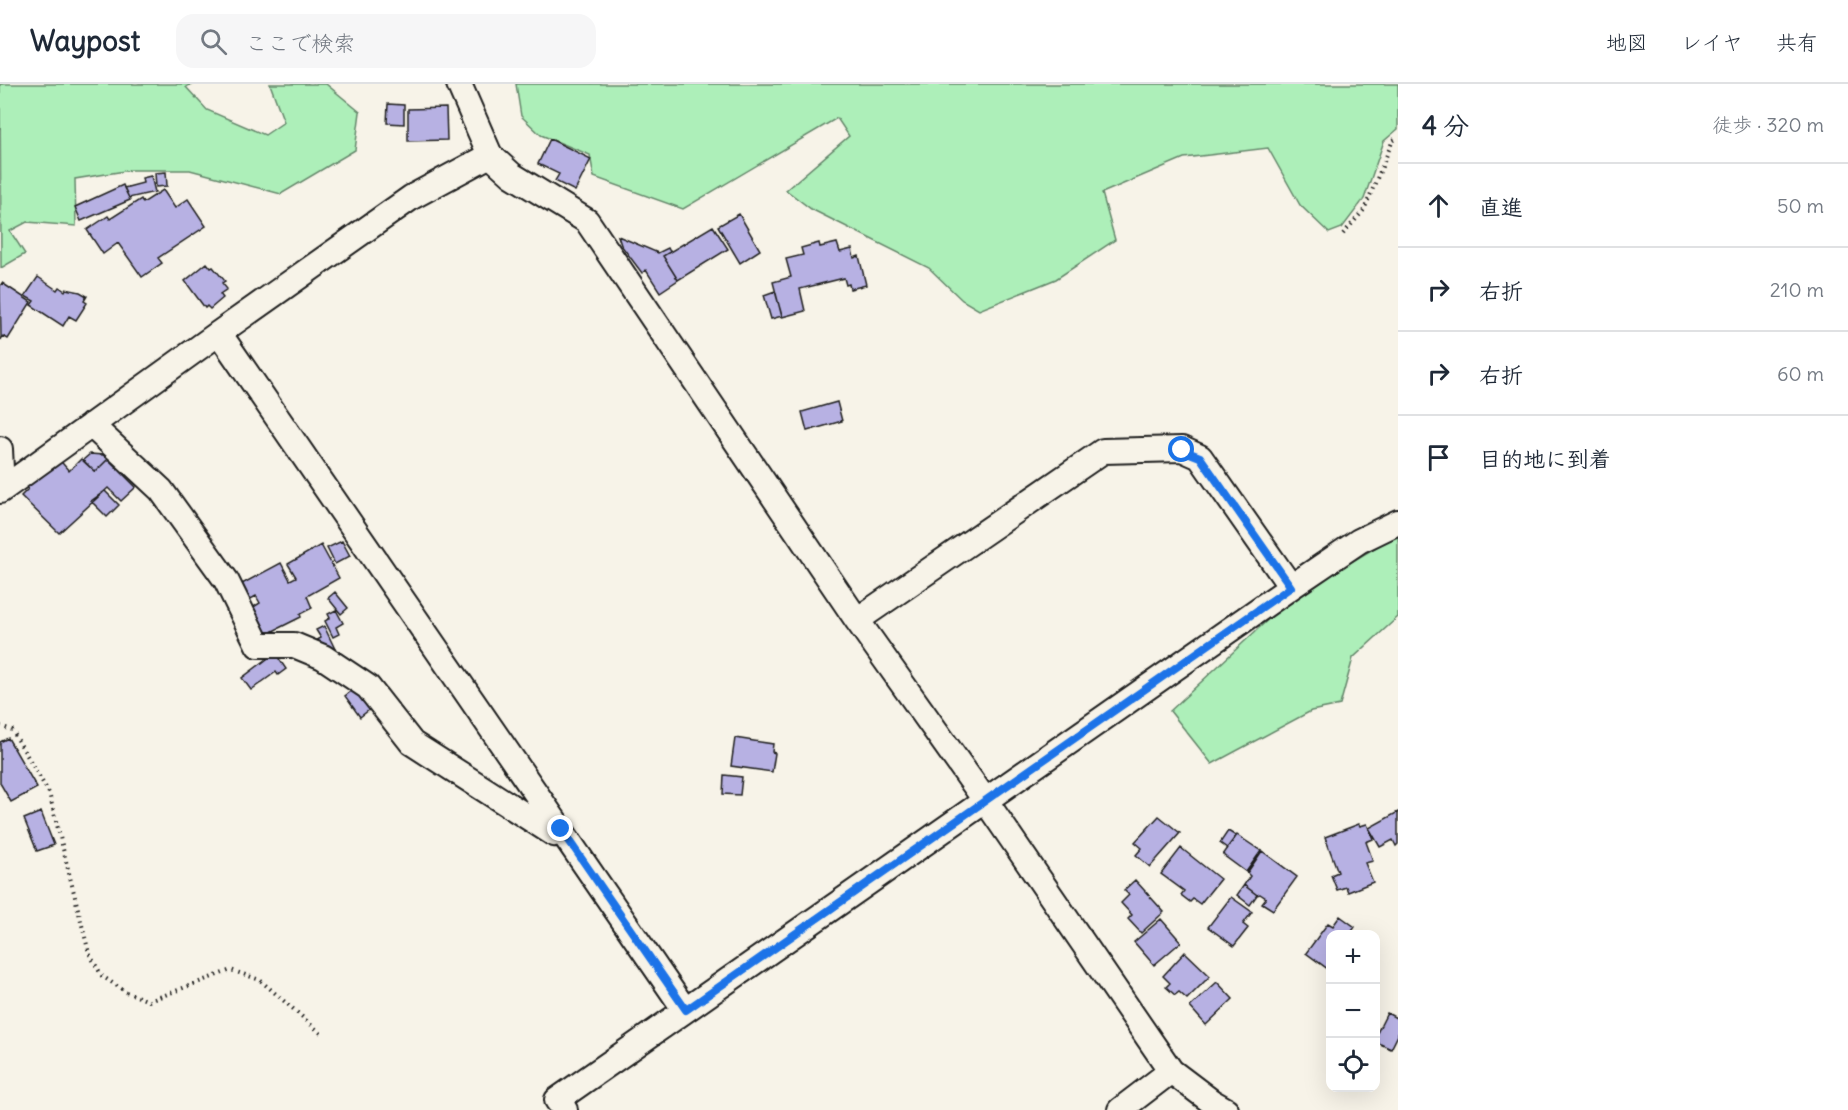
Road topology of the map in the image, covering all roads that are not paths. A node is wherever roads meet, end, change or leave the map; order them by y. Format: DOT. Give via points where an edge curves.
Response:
graph roads {
  1 [pos="459,84"];
  2 [pos="490,155"];
  3 [pos="219,333"];
  4 [pos="91,425"];
  5 [pos="0,449"];
  6 [pos="1,490"];
  7 [pos="1398,522"];
  8 [pos="1291,587"];
  9 [pos="857,620"];
  10 [pos="985,800"];
  11 [pos="561,829"];
  12 [pos="686,1010"];
  13 [pos="1171,1071"];
  14 [pos="565,1110"];
  15 [pos="1120,1110"];
  16 [pos="1226,1110"];
  1 -- 2 [label="street"];
  2 -- 3 [label="street" via="412,197"];
  2 -- 9 [label="street" via="512,175 587,221"];
  3 -- 4 [label="street"];
  3 -- 11 [label="street"];
  4 -- 6 [label="street"];
  4 -- 11 [label="street" via="161,489 226,580 258,645 294,645 323,657 368,687 412,743 554,834"];
  5 -- 6 [label="street"];
  7 -- 8 [label="street" via="1359,541"];
  8 -- 9 [label="street" via="1200,457 1182,450 1103,452"];
  8 -- 10 [label="street"];
  9 -- 10 [label="street"];
  10 -- 12 [label="street"];
  10 -- 13 [label="street"];
  11 -- 12 [label="street"];
  12 -- 14 [label="street" via="557,1100"];
  13 -- 15 [label="street"];
  13 -- 16 [label="street"];
}
